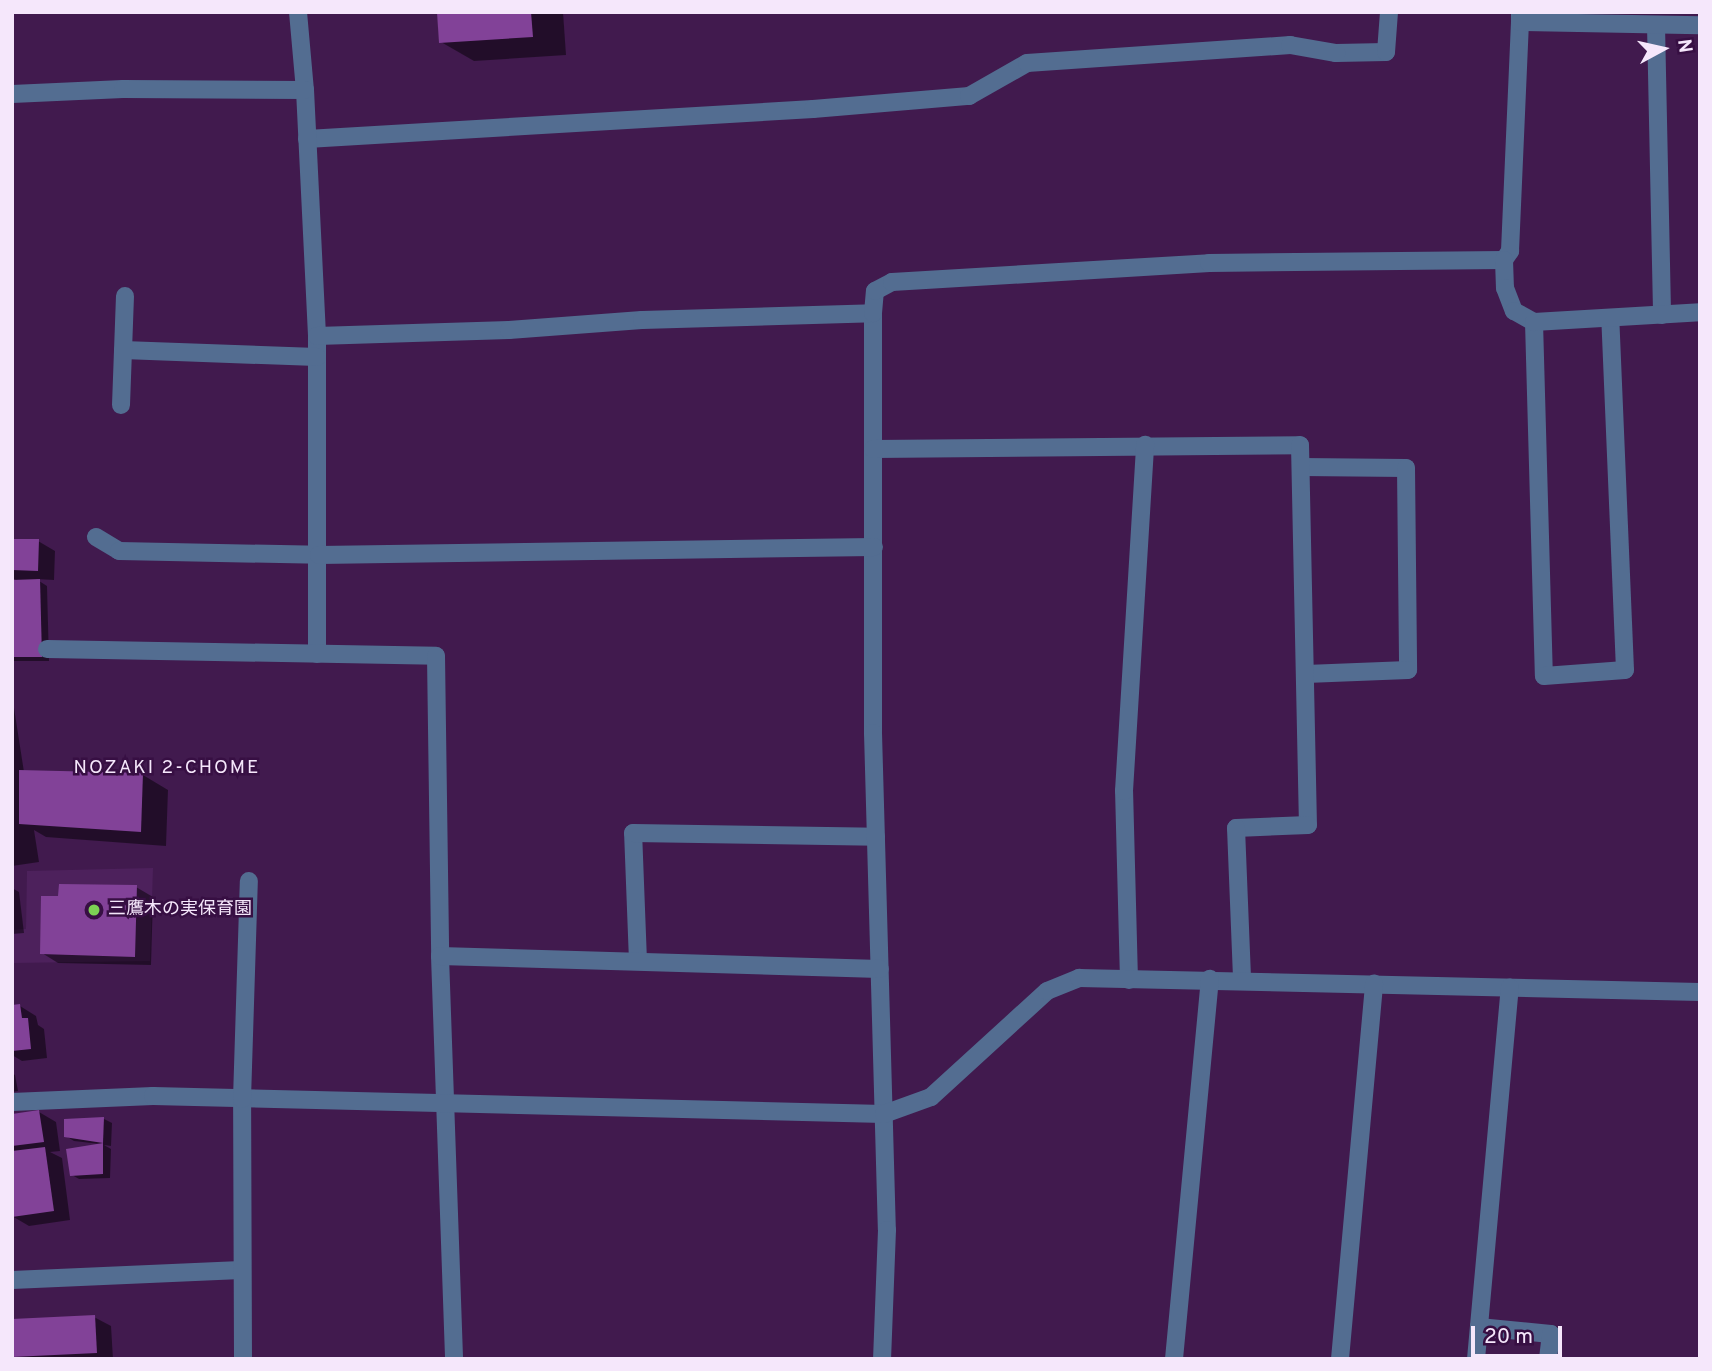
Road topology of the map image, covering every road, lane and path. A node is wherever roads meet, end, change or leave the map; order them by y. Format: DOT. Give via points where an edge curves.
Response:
graph roads {
  1 [pos="298,12"];
  2 [pos="1389,12"];
  3 [pos="1520,17"];
  4 [pos="1656,25"];
  5 [pos="1700,25"];
  6 [pos="305,90"];
  7 [pos="12,94"];
  8 [pos="307,139"];
  9 [pos="1504,260"];
  10 [pos="125,296"];
  11 [pos="1700,312"];
  12 [pos="873,313"];
  13 [pos="1662,314"];
  14 [pos="1609,318"];
  15 [pos="1534,322"];
  16 [pos="317,336"];
  17 [pos="123,350"];
  18 [pos="317,357"];
  19 [pos="121,405"];
  20 [pos="1145,445"];
  21 [pos="873,449"];
  22 [pos="1301,467"];
  23 [pos="96,537"];
  24 [pos="874,547"];
  25 [pos="319,555"];
  26 [pos="47,649"];
  27 [pos="317,654"];
  28 [pos="1306,674"];
  29 [pos="876,837"];
  30 [pos="248,881"];
  31 [pos="440,956"];
  32 [pos="638,961"];
  33 [pos="880,969"];
  34 [pos="1210,979"];
  35 [pos="1129,980"];
  36 [pos="1242,980"];
  37 [pos="1374,984"];
  38 [pos="1510,988"];
  39 [pos="1700,992"];
  40 [pos="242,1099"];
  41 [pos="12,1102"];
  42 [pos="446,1103"];
  43 [pos="884,1114"];
  44 [pos="241,1270"];
  45 [pos="12,1280"];
  46 [pos="1479,1327"];
  47 [pos="243,1359"];
  48 [pos="454,1359"];
  49 [pos="882,1359"];
  50 [pos="1174,1359"];
  51 [pos="1340,1359"];
  52 [pos="1476,1359"];
  53 [pos="1548,1359"];
  1 -- 6 [label="street"];
  2 -- 8 [label="street" via="1386,52 1336,53 1290,45 1027,63 969,96"];
  3 -- 4 [label="street"];
  3 -- 9 [label="street" via="1510,251"];
  4 -- 5 [label="street"];
  4 -- 13 [label="street"];
  6 -- 7 [label="street"];
  6 -- 8 [label="street"];
  8 -- 16 [label="street"];
  9 -- 12 [label="street" via="1209,263 892,282 875,291"];
  9 -- 15 [label="street" via="1514,311"];
  10 -- 17 [label="street"];
  11 -- 13 [label="street"];
  12 -- 16 [label="street"];
  12 -- 21 [label="street"];
  13 -- 14 [label="street"];
  14 -- 15 [label="street"];
  14 -- 15 [label="street" via="1625,670 1544,676"];
  16 -- 18 [label="street"];
  17 -- 18 [label="street"];
  17 -- 19 [label="street"];
  18 -- 25 [label="street"];
  20 -- 21 [label="street"];
  20 -- 22 [label="street" via="1300,445"];
  20 -- 35 [label="street" via="1124,791"];
  21 -- 24 [label="street"];
  22 -- 28 [label="street"];
  22 -- 28 [label="street" via="1406,468 1408,670"];
  23 -- 25 [label="street" via="119,551"];
  24 -- 25 [label="street"];
  24 -- 29 [label="street"];
  25 -- 27 [label="street"];
  26 -- 27 [label="street"];
  27 -- 31 [label="street" via="436,656"];
  28 -- 36 [label="street" via="1308,825 1236,828"];
  29 -- 32 [label="street" via="633,833"];
  29 -- 33 [label="street"];
  30 -- 40 [label="street"];
  31 -- 32 [label="street"];
  31 -- 42 [label="street"];
  32 -- 33 [label="street"];
  33 -- 43 [label="street"];
  34 -- 35 [label="street"];
  34 -- 36 [label="street"];
  34 -- 50 [label="street"];
  35 -- 43 [label="street" via="1079,978 1047,991 931,1097"];
  36 -- 37 [label="street"];
  37 -- 38 [label="street"];
  37 -- 51 [label="street"];
  38 -- 39 [label="street"];
  38 -- 46 [label="street"];
  40 -- 41 [label="street" via="153,1096"];
  40 -- 42 [label="street"];
  40 -- 44 [label="street"];
  42 -- 43 [label="street"];
  42 -- 48 [label="street"];
  43 -- 49 [label="street" via="887,1230"];
  44 -- 45 [label="street"];
  44 -- 47 [label="street"];
  46 -- 52 [label="street"];
  46 -- 53 [label="street" via="1551,1334"];
}
